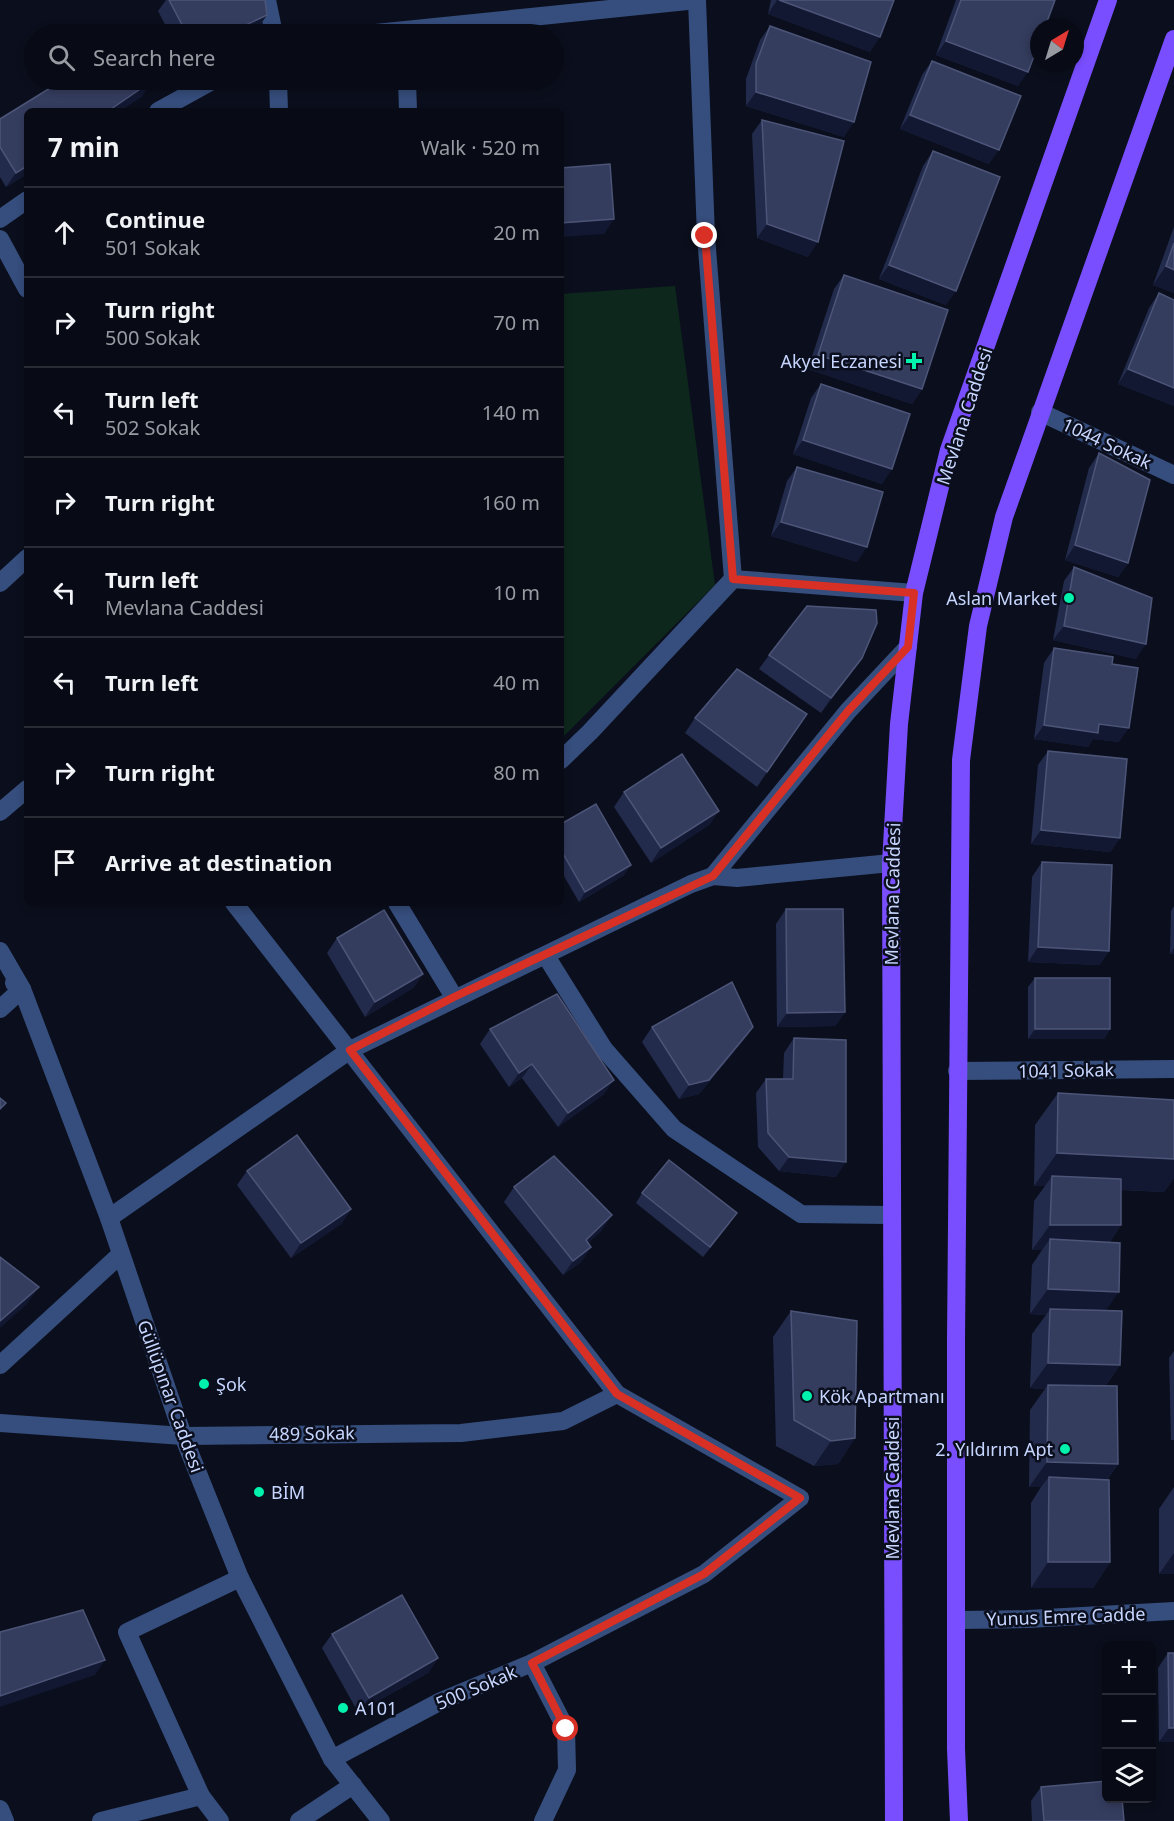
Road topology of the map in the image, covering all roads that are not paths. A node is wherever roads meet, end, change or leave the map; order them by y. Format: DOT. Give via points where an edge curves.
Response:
graph roads {
  1 [pos="267,0"];
  2 [pos="697,0"];
  3 [pos="1108,0"];
  4 [pos="272,24"];
  5 [pos="477,24"];
  6 [pos="1174,39"];
  7 [pos="196,90"];
  8 [pos="278,90"];
  9 [pos="407,90"];
  10 [pos="163,108"];
  11 [pos="279,108"];
  12 [pos="408,108"];
  13 [pos="24,202"];
  14 [pos="0,219"];
  15 [pos="0,239"];
  16 [pos="24,283"];
  17 [pos="1040,412"];
  18 [pos="1174,475"];
  19 [pos="24,561"];
  20 [pos="733,579"];
  21 [pos="0,584"];
  22 [pos="914,593"];
  23 [pos="908,647"];
  24 [pos="564,757"];
  25 [pos="24,792"];
  26 [pos="0,812"];
  27 [pos="891,863"];
  28 [pos="713,876"];
  29 [pos="236,906"];
  30 [pos="399,906"];
  31 [pos="0,951"];
  32 [pos="546,956"];
  33 [pos="0,973"];
  34 [pos="22,989"];
  35 [pos="454,997"];
  36 [pos="0,1009"];
  37 [pos="350,1050"];
  38 [pos="1174,1069"];
  39 [pos="957,1071"];
  40 [pos="890,1215"];
  41 [pos="109,1218"];
  42 [pos="121,1254"];
  43 [pos="0,1365"];
  44 [pos="617,1394"];
  45 [pos="0,1423"];
  46 [pos="183,1436"];
  47 [pos="240,1578"];
  48 [pos="1174,1611"];
  49 [pos="958,1620"];
  50 [pos="532,1663"];
  51 [pos="333,1759"];
  52 [pos="353,1785"];
  53 [pos="201,1796"];
  54 [pos="892,1800"];
  55 [pos="0,1809"];
  56 [pos="5,1821"];
  57 [pos="101,1821"];
  58 [pos="220,1821"];
  59 [pos="299,1821"];
  60 [pos="381,1821"];
  61 [pos="543,1821"];
  62 [pos="888,1821"];
  63 [pos="894,1821"];
  64 [pos="959,1821"];
  1 -- 4 [label="street"];
  2 -- 5 [label="street"];
  2 -- 20 [label="street" via="705,236"];
  3 -- 22 [label="main road, Mevlana Caddesi" via="950,450"];
  6 -- 17 [label="main road"];
  7 -- 10 [label="street"];
  8 -- 11 [label="street"];
  9 -- 12 [label="street"];
  13 -- 14 [label="street"];
  15 -- 16 [label="street"];
  17 -- 18 [label="street, 1044 Sokak"];
  17 -- 39 [label="main road" via="1004,517 978,626 962,749"];
  19 -- 21 [label="street"];
  20 -- 22 [label="street"];
  20 -- 24 [label="street"];
  22 -- 23 [label="main road, Mevlana Caddesi"];
  23 -- 27 [label="main road, Mevlana Caddesi"];
  23 -- 28 [label="street" via="848,711"];
  25 -- 26 [label="street"];
  27 -- 28 [label="street" via="737,878"];
  27 -- 40 [label="main road, Mevlana Caddesi"];
  28 -- 32 [label="street"];
  29 -- 37 [label="street"];
  30 -- 35 [label="street"];
  31 -- 34 [label="street, Güllüpınar Caddesi"];
  32 -- 35 [label="street"];
  32 -- 40 [label="street" via="604,1049 674,1129 801,1214"];
  33 -- 34 [label="street"];
  34 -- 36 [label="street"];
  34 -- 41 [label="street, Güllüpınar Caddesi"];
  35 -- 37 [label="street"];
  37 -- 41 [label="street"];
  37 -- 44 [label="street"];
  38 -- 39 [label="street, 1041 Sokak"];
  39 -- 49 [label="main road"];
  40 -- 54 [label="main road, Mevlana Caddesi"];
  41 -- 42 [label="street, Güllüpınar Caddesi"];
  42 -- 43 [label="street"];
  42 -- 46 [label="street, Güllüpınar Caddesi"];
  44 -- 46 [label="street, 489 Sokak" via="563,1421 461,1433"];
  44 -- 50 [label="street, 500 Sokak" via="800,1498 704,1574"];
  45 -- 46 [label="street, 489 Sokak"];
  46 -- 47 [label="street, Güllüpınar Caddesi"];
  47 -- 51 [label="street, Güllüpınar Caddesi"];
  47 -- 53 [label="street" via="127,1632"];
  48 -- 49 [label="street, Yunus Emre Cadde"];
  49 -- 64 [label="main road"];
  50 -- 51 [label="street, 500 Sokak" via="441,1701"];
  50 -- 61 [label="street" via="566,1729 567,1770"];
  51 -- 52 [label="street, Güllüpınar Caddesi"];
  52 -- 59 [label="street"];
  52 -- 60 [label="street, Güllüpınar Caddesi"];
  53 -- 57 [label="street"];
  53 -- 58 [label="street"];
  54 -- 62 [label="street"];
  54 -- 63 [label="main road, Mevlana Caddesi"];
  55 -- 56 [label="street"];
}
